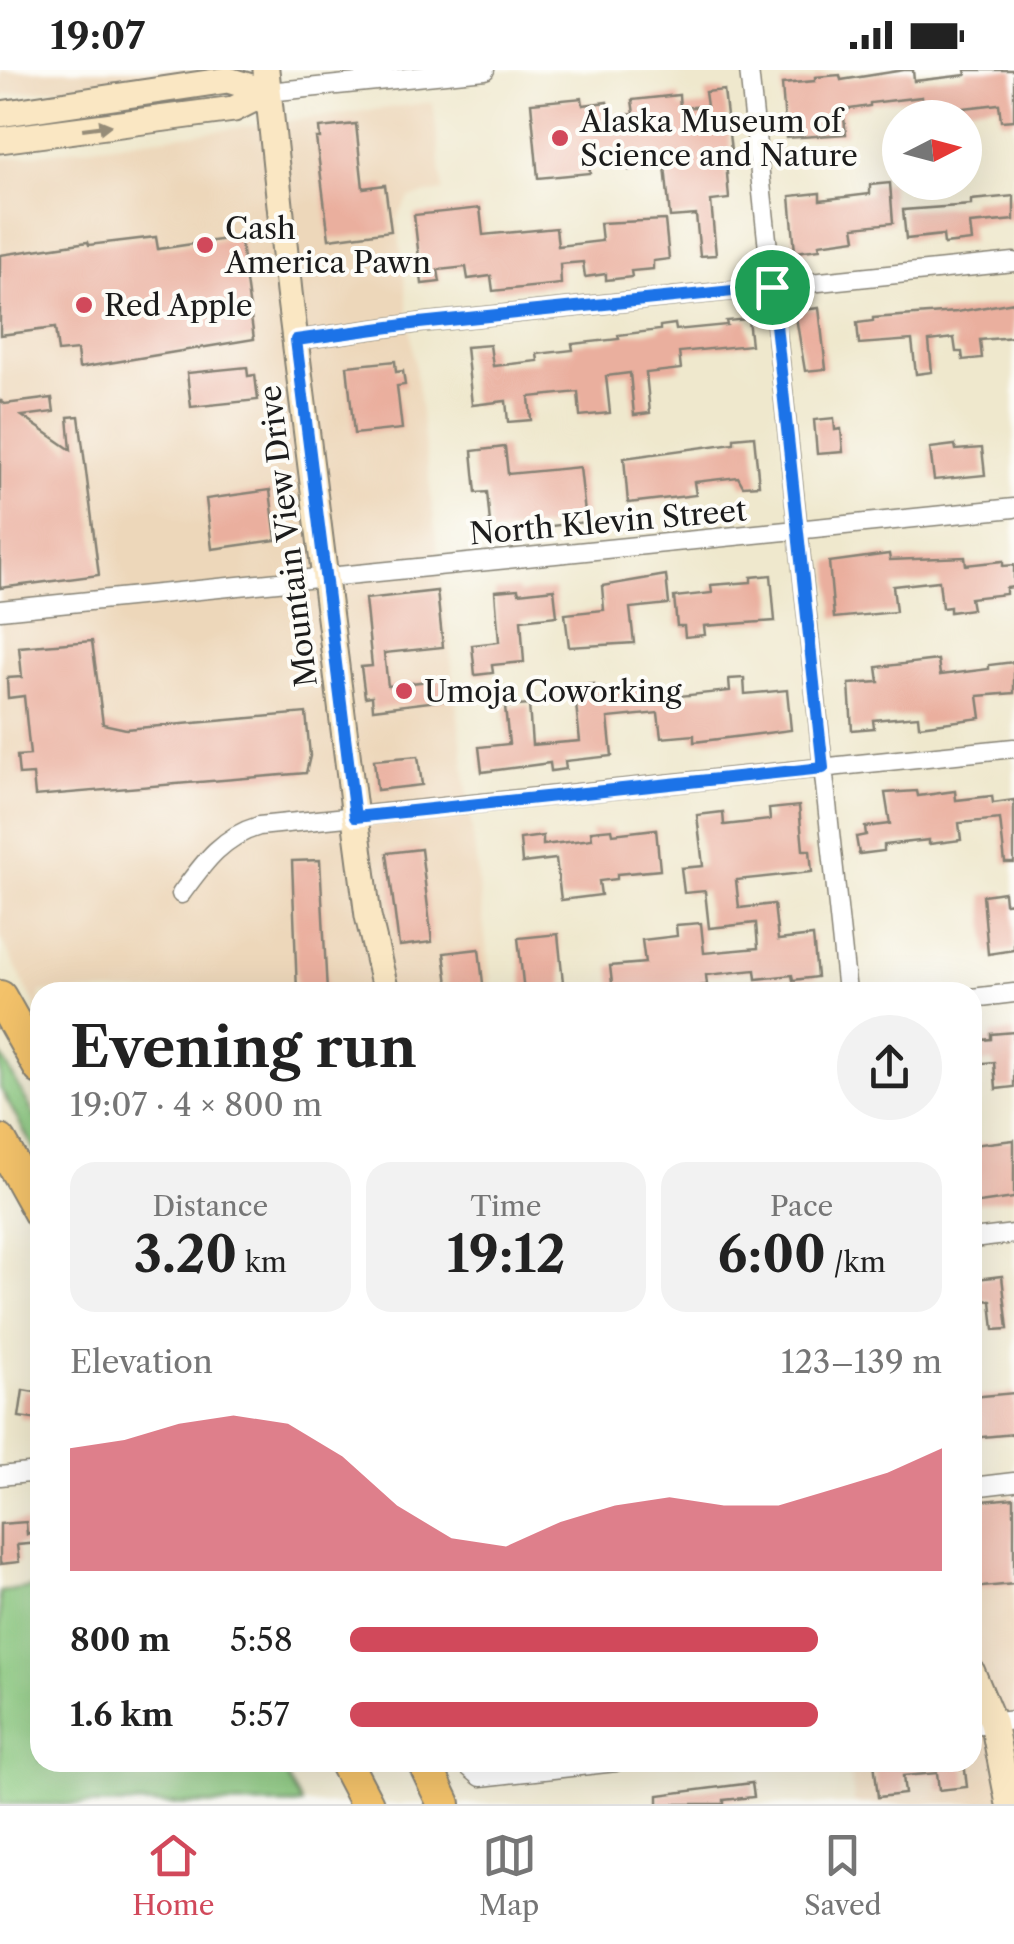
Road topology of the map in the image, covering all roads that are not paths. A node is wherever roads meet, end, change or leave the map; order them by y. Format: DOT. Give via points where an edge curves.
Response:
graph roads {
  1 [pos="485,70"];
  2 [pos="749,70"];
  3 [pos="267,81"];
  4 [pos="0,114"];
  5 [pos="0,140"];
  6 [pos="1014,262"];
  7 [pos="772,287"];
  8 [pos="296,340"];
  9 [pos="1014,508"];
  10 [pos="799,532"];
  11 [pos="327,578"];
  12 [pos="0,610"];
  13 [pos="1014,748"];
  14 [pos="823,768"];
  15 [pos="355,817"];
  16 [pos="181,894"];
  17 [pos="384,982"];
  18 [pos="846,982"];
  19 [pos="1014,993"];
  20 [pos="0,994"];
  21 [pos="982,997"];
  22 [pos="30,1049"];
  23 [pos="0,1141"];
  24 [pos="30,1195"];
  25 [pos="1014,1234"];
  26 [pos="982,1238"];
  27 [pos="30,1473"];
  28 [pos="0,1476"];
  29 [pos="1014,1482"];
  30 [pos="982,1486"];
  31 [pos="982,1696"];
  32 [pos="993,1723"];
  33 [pos="350,1772"];
  34 [pos="429,1772"];
  35 [pos="475,1772"];
  36 [pos="526,1772"];
  37 [pos="367,1804"];
  38 [pos="444,1804"];
  39 [pos="1009,1804"];
  1 -- 3 [label="street"];
  2 -- 7 [label="street"];
  3 -- 4 [label="street" via="228,80"];
  5 -- 3 [label="street, one-way" via="234,109"];
  3 -- 8 [label="street, Mountain View Drive"];
  6 -- 7 [label="street"];
  7 -- 8 [label="street"];
  7 -- 10 [label="street"];
  8 -- 11 [label="street, Mountain View Drive"];
  9 -- 10 [label="street, North Klevin Street"];
  10 -- 11 [label="street, North Klevin Street"];
  10 -- 14 [label="street"];
  11 -- 12 [label="street, North Klevin Street"];
  11 -- 15 [label="street, Mountain View Drive"];
  13 -- 14 [label="street"];
  14 -- 15 [label="street"];
  14 -- 18 [label="street"];
  15 -- 16 [label="street" via="241,831 208,858"];
  15 -- 17 [label="street, Mountain View Drive"];
  19 -- 21 [label="street"];
  20 -- 22 [label="highway"];
  23 -- 24 [label="highway"];
  25 -- 26 [label="street"];
  27 -- 28 [label="street"];
  29 -- 30 [label="street"];
  31 -- 32 [label="street"];
  32 -- 39 [label="street"];
  33 -- 37 [label="highway"];
  34 -- 38 [label="highway"];
  35 -- 36 [label="street"];
}
